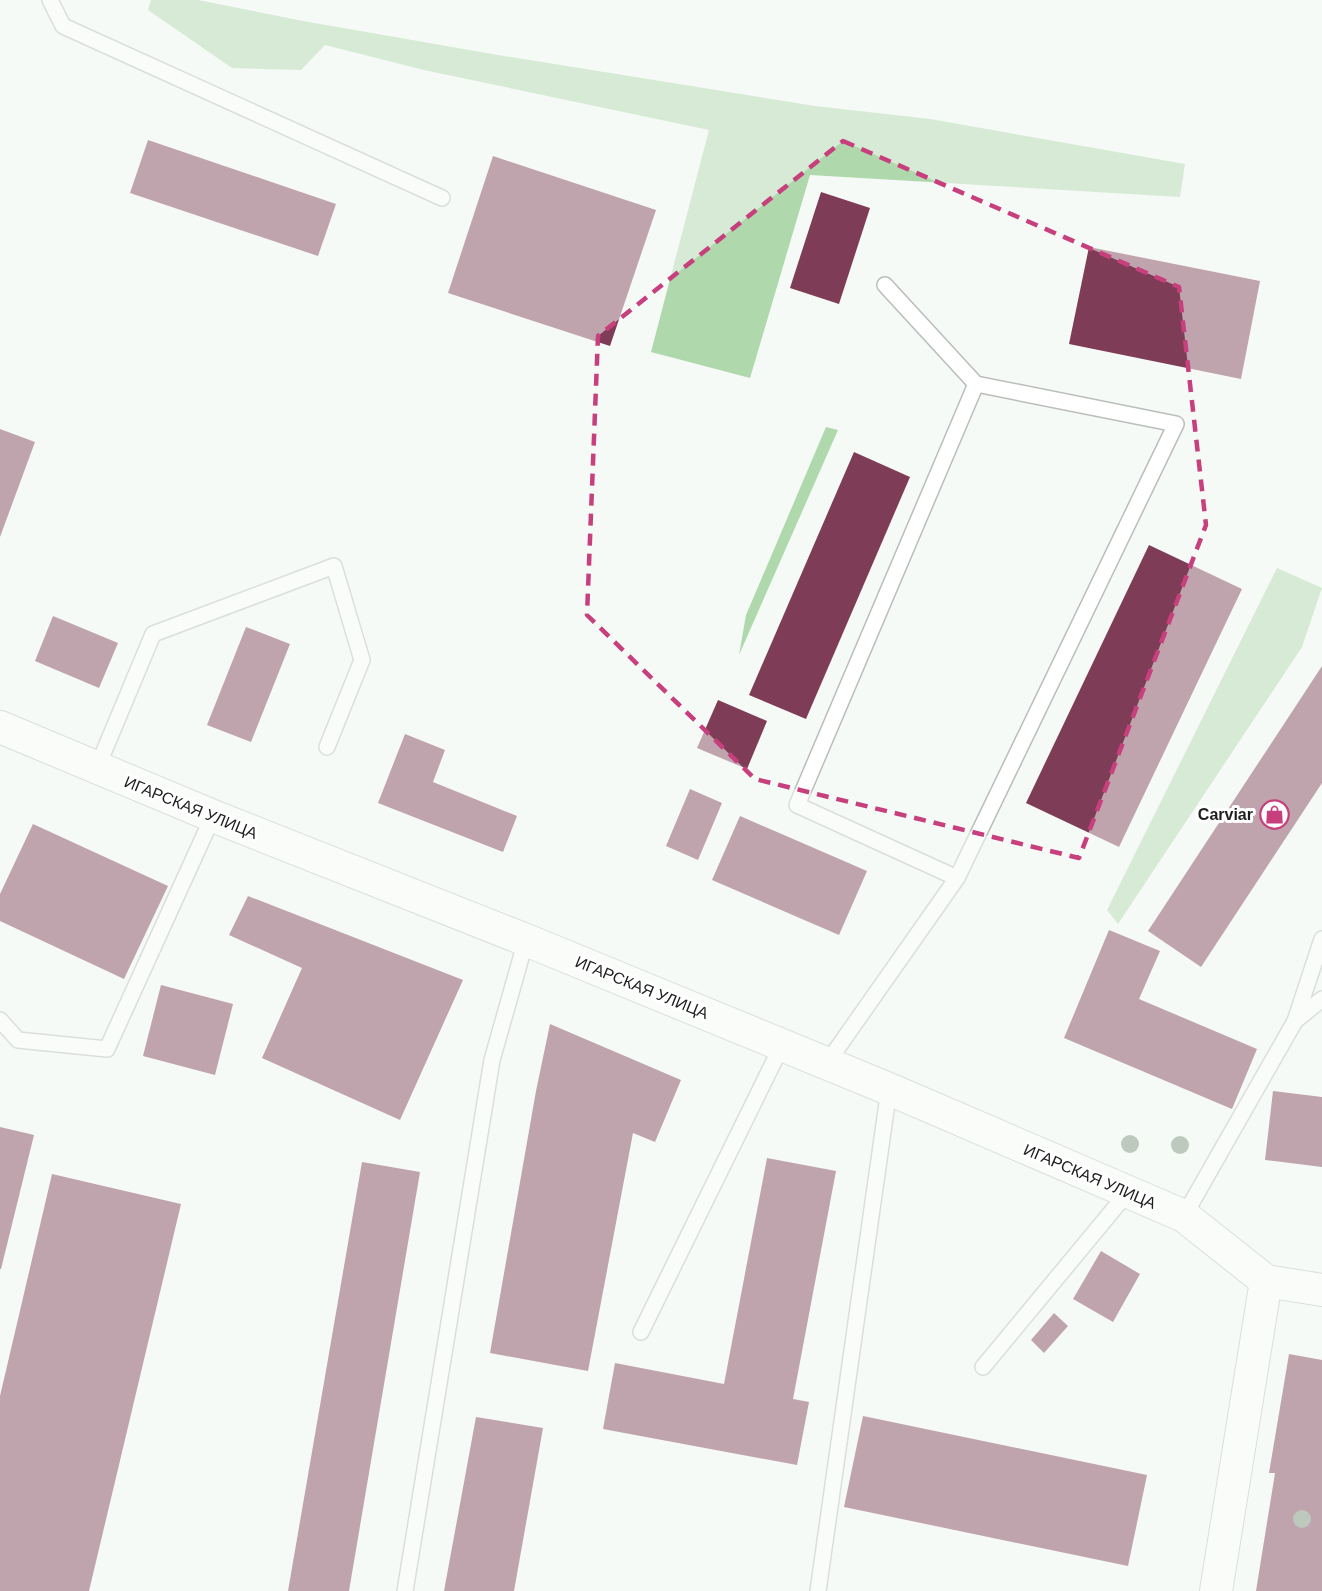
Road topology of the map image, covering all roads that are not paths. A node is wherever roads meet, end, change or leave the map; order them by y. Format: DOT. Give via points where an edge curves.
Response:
graph roads {
  1 [pos="50,0"];
  2 [pos="442,198"];
  3 [pos="885,285"];
  4 [pos="976,384"];
  5 [pos="0,727"];
  6 [pos="327,747"];
  7 [pos="97,768"];
  8 [pos="213,816"];
  9 [pos="957,878"];
  10 [pos="1322,939"];
  11 [pos="526,940"];
  12 [pos="1322,999"];
  13 [pos="0,1020"];
  14 [pos="1295,1021"];
  15 [pos="782,1045"];
  16 [pos="827,1063"];
  17 [pos="889,1089"];
  18 [pos="1128,1192"];
  19 [pos="1184,1216"];
  20 [pos="1266,1281"];
  21 [pos="1322,1290"];
  22 [pos="641,1332"];
  23 [pos="983,1367"];
  24 [pos="405,1591"];
  25 [pos="818,1591"];
  26 [pos="1216,1591"];
  1 -- 2 [label="lane" via="63,26"];
  3 -- 4 [label="lane"];
  4 -- 9 [label="lane" via="797,805"];
  4 -- 9 [label="lane" via="1176,424"];
  5 -- 7 [label="street, ИГАРСКАЯ УЛИЦА"];
  6 -- 7 [label="lane" via="362,660 334,566 153,634"];
  7 -- 8 [label="street, ИГАРСКАЯ УЛИЦА"];
  8 -- 11 [label="street, ИГАРСКАЯ УЛИЦА"];
  8 -- 13 [label="lane" via="107,1049 18,1040"];
  9 -- 16 [label="lane"];
  10 -- 14 [label="lane"];
  11 -- 15 [label="street, ИГАРСКАЯ УЛИЦА"];
  11 -- 24 [label="lane" via="492,1060"];
  12 -- 14 [label="lane"];
  14 -- 19 [label="lane"];
  15 -- 16 [label="street, ИГАРСКАЯ УЛИЦА"];
  15 -- 22 [label="lane"];
  16 -- 17 [label="street, ИГАРСКАЯ УЛИЦА"];
  17 -- 18 [label="street, ИГАРСКАЯ УЛИЦА"];
  17 -- 25 [label="lane"];
  18 -- 19 [label="street, ИГАРСКАЯ УЛИЦА"];
  18 -- 23 [label="lane"];
  19 -- 20 [label="street, ИГАРСКАЯ УЛИЦА"];
  20 -- 21 [label="street, ИГАРСКАЯ УЛИЦА"];
  20 -- 26 [label="street"];
}
